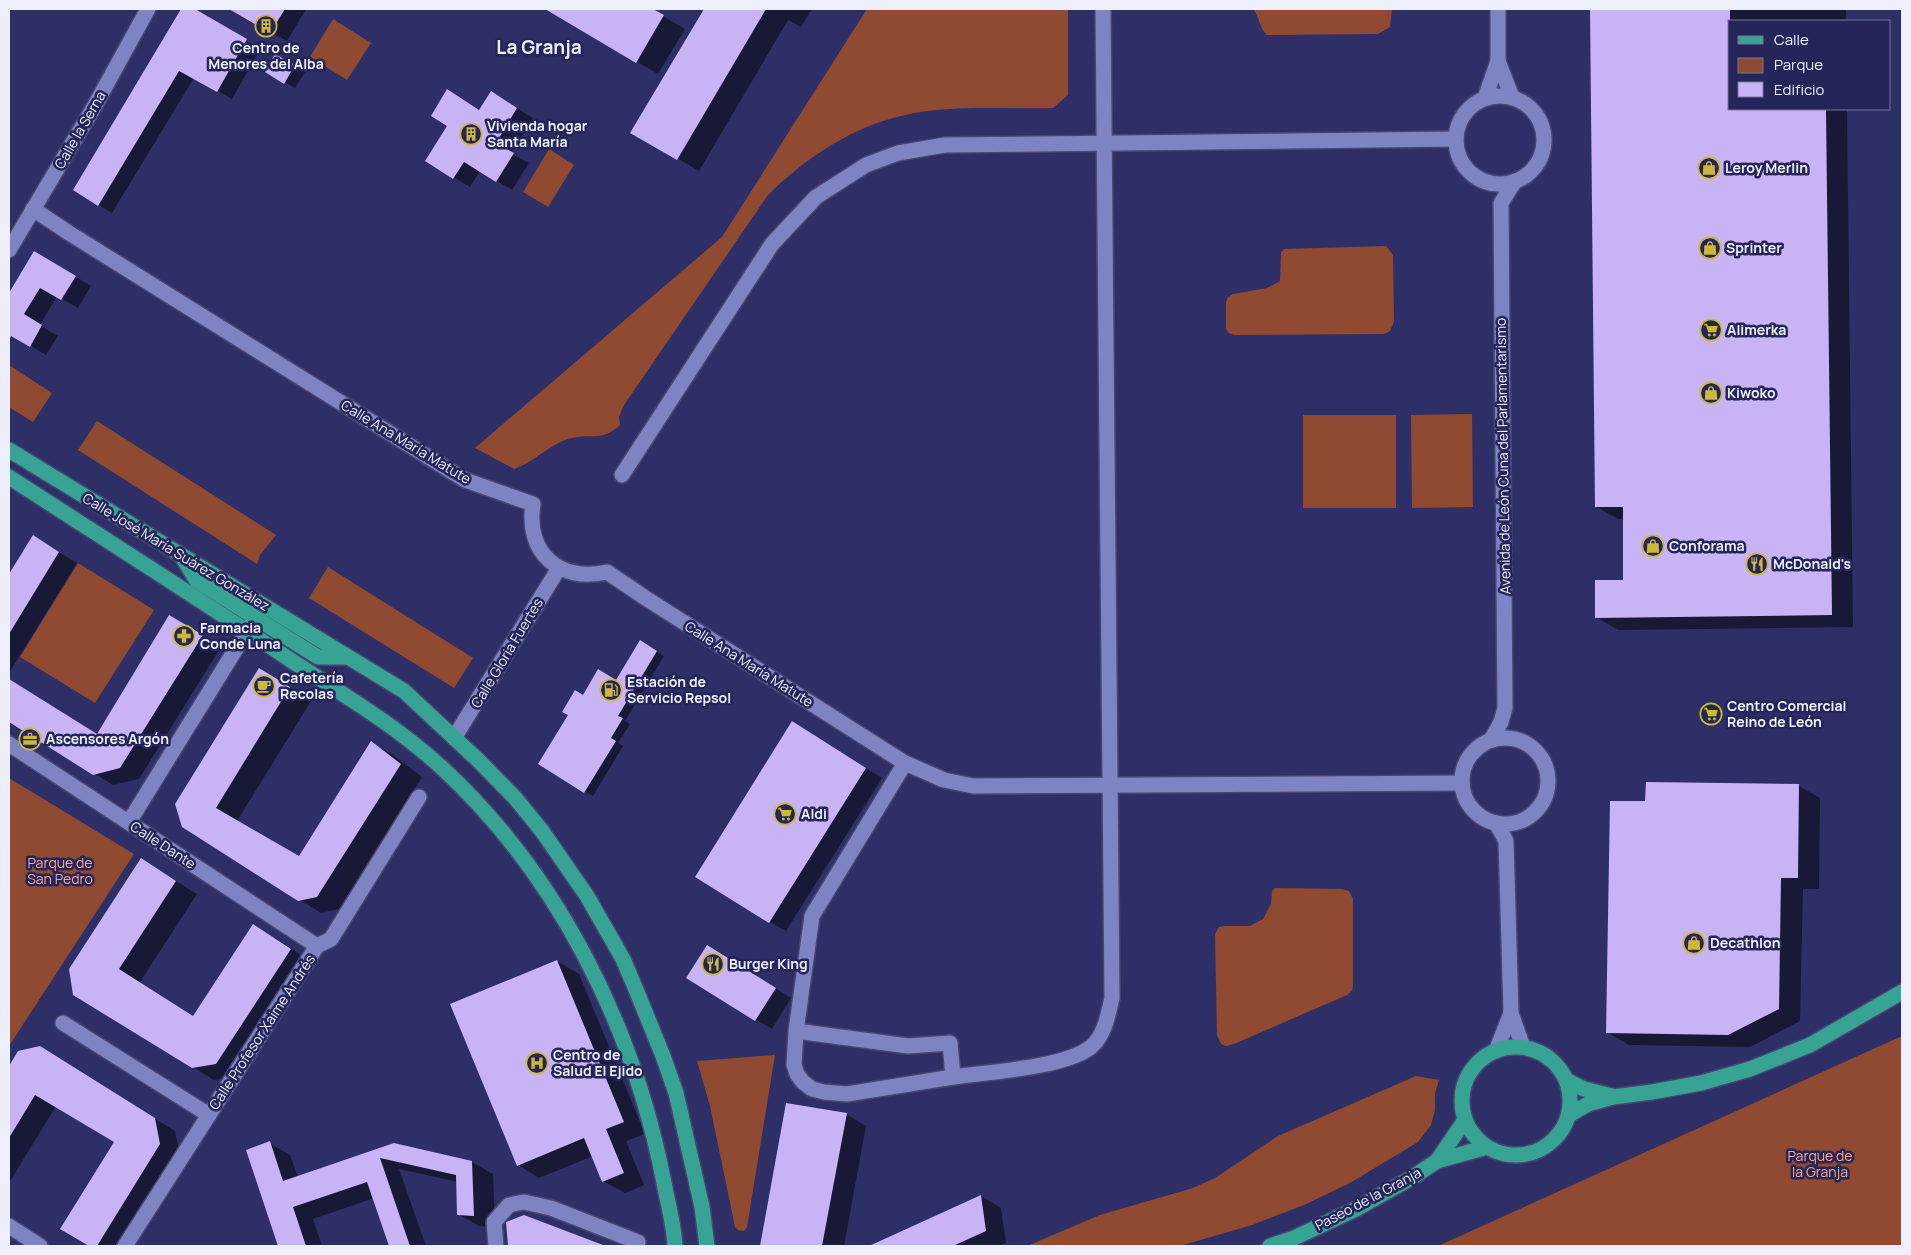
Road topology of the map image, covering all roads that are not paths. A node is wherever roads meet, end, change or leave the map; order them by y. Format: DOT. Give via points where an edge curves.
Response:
graph roads {
  1 [pos="148,9"];
  2 [pos="1103,9"];
  3 [pos="1498,9"];
  4 [pos="1498,60"];
  5 [pos="1512,97"];
  6 [pos="1485,98"];
  7 [pos="1456,139"];
  8 [pos="1105,143"];
  9 [pos="1515,181"];
  10 [pos="1487,182"];
  11 [pos="1501,203"];
  12 [pos="33,210"];
  13 [pos="9,250"];
  14 [pos="9,450"];
  15 [pos="622,475"];
  16 [pos="9,477"];
  17 [pos="181,555"];
  18 [pos="559,568"];
  19 [pos="251,624"];
  20 [pos="348,657"];
  21 [pos="1505,708"];
  22 [pos="454,738"];
  23 [pos="1491,740"];
  24 [pos="1520,740"];
  25 [pos="9,744"];
  26 [pos="905,763"];
  27 [pos="1462,782"];
  28 [pos="1110,785"];
  29 [pos="419,797"];
  30 [pos="129,822"];
  31 [pos="1496,823"];
  32 [pos="1514,824"];
  33 [pos="1506,841"];
  34 [pos="317,946"];
  35 [pos="1902,992"];
  36 [pos="1511,1014"];
  37 [pos="63,1023"];
  38 [pos="796,1031"];
  39 [pos="1523,1047"];
  40 [pos="1496,1051"];
  41 [pos="953,1077"];
  42 [pos="1566,1080"];
  43 [pos="1613,1097"];
  44 [pos="209,1115"];
  45 [pos="1569,1115"];
  46 [pos="1465,1120"];
  47 [pos="1487,1147"];
  48 [pos="1436,1161"];
  49 [pos="9,1226"];
  50 [pos="638,1242"];
  51 [pos="40,1246"];
  52 [pos="125,1246"];
  53 [pos="496,1246"];
  54 [pos="676,1246"];
  55 [pos="707,1246"];
  56 [pos="1270,1246"];
  1 -- 12 [label="street, Calle la Serna"];
  2 -- 8 [label="street"];
  3 -- 4 [label="street"];
  4 -- 5 [label="street"];
  4 -- 6 [label="street"];
  5 -- 6 [label="street"];
  5 -- 9 [label="street" via="1535,113 1542,125 1544,138 1536,164 1527,175"];
  6 -- 7 [label="street" via="1464,114"];
  7 -- 8 [label="street"];
  7 -- 10 [label="street" via="1464,166"];
  8 -- 15 [label="street" via="945,145 898,153 866,165 816,197 772,244"];
  8 -- 28 [label="street"];
  9 -- 10 [label="street"];
  9 -- 11 [label="street"];
  10 -- 11 [label="street"];
  11 -- 21 [label="street, Avenida de León Cuna del Parlamentarismo"];
  12 -- 13 [label="street, Calle la Serna"];
  12 -- 18 [label="street, Calle Ana María Matute" via="465,480 532,504 530,517 537,545"];
  14 -- 17 [label="main road, Calle José María Suárez González"];
  16 -- 19 [label="main road, Calle José María Suárez González"];
  17 -- 19 [label="main road" via="197,581"];
  17 -- 20 [label="main road, Calle José María Suárez González"];
  18 -- 22 [label="street, Calle Gloria Fuertes"];
  18 -- 26 [label="street, Calle Ana María Matute" via="577,575 607,572"];
  19 -- 20 [label="main road" via="318,657"];
  19 -- 30 [label="street"];
  19 -- 54 [label="main road, Calle José María Suárez González" via="435,761 501,828 546,891 587,960 636,1076 658,1150"];
  20 -- 22 [label="main road, Calle José María Suárez González" via="404,691"];
  21 -- 23 [label="street, Avenida de León Cuna del Parlamentarismo"];
  21 -- 24 [label="street, Avenida de León Cuna del Parlamentarismo"];
  22 -- 55 [label="main road, Calle José María Suárez González" via="516,799 542,831 587,896 623,959 676,1093 702,1207"];
  23 -- 24 [label="street"];
  23 -- 27 [label="street, Avenida de León Cuna del Parlamentarismo" via="1478,747 1469,758"];
  24 -- 32 [label="street, Avenida de León Cuna del Parlamentarismo" via="1542,758 1549,780 1546,798 1539,809"];
  25 -- 30 [label="street, Calle Dante"];
  26 -- 28 [label="street, Calle Ana María Matute" via="944,780 973,786"];
  26 -- 38 [label="street" via="812,916"];
  27 -- 28 [label="street, Calle Ana María Matute"];
  27 -- 31 [label="street" via="1465,798 1472,809 1482,818"];
  28 -- 41 [label="street" via="1112,998 1105,1026 1091,1046 1054,1063"];
  29 -- 34 [label="street, Calle Profesor Xaime Andrés" via="332,939"];
  30 -- 34 [label="street, Calle Dante"];
  31 -- 32 [label="street"];
  31 -- 33 [label="street"];
  32 -- 33 [label="street"];
  33 -- 36 [label="street"];
  34 -- 44 [label="street, Calle Profesor Xaime Andrés"];
  35 -- 43 [label="main road" via="1810,1045 1750,1069 1701,1084"];
  36 -- 39 [label="street"];
  36 -- 40 [label="street"];
  37 -- 44 [label="street"];
  38 -- 41 [label="street" via="908,1046 950,1043"];
  38 -- 41 [label="street" via="793,1053 797,1074 812,1089 847,1094"];
  39 -- 40 [label="main road"];
  39 -- 42 [label="main road" via="1541,1053 1556,1064"];
  40 -- 46 [label="main road" via="1473,1067 1464,1084"];
  42 -- 43 [label="main road"];
  42 -- 45 [label="main road"];
  43 -- 45 [label="main road" via="1588,1104"];
  44 -- 52 [label="street, Calle Profesor Xaime Andrés"];
  45 -- 47 [label="main road" via="1551,1143 1536,1151 1520,1155 1503,1154"];
  46 -- 47 [label="main road" via="1474,1136"];
  46 -- 48 [label="main road, Paseo de la Granja"];
  47 -- 48 [label="main road, Paseo de la Granja"];
  48 -- 56 [label="main road, Paseo de la Granja" via="1356,1209"];
  49 -- 51 [label="street"];
  50 -- 53 [label="street" via="550,1208 524,1202 509,1205 494,1222"];
}
